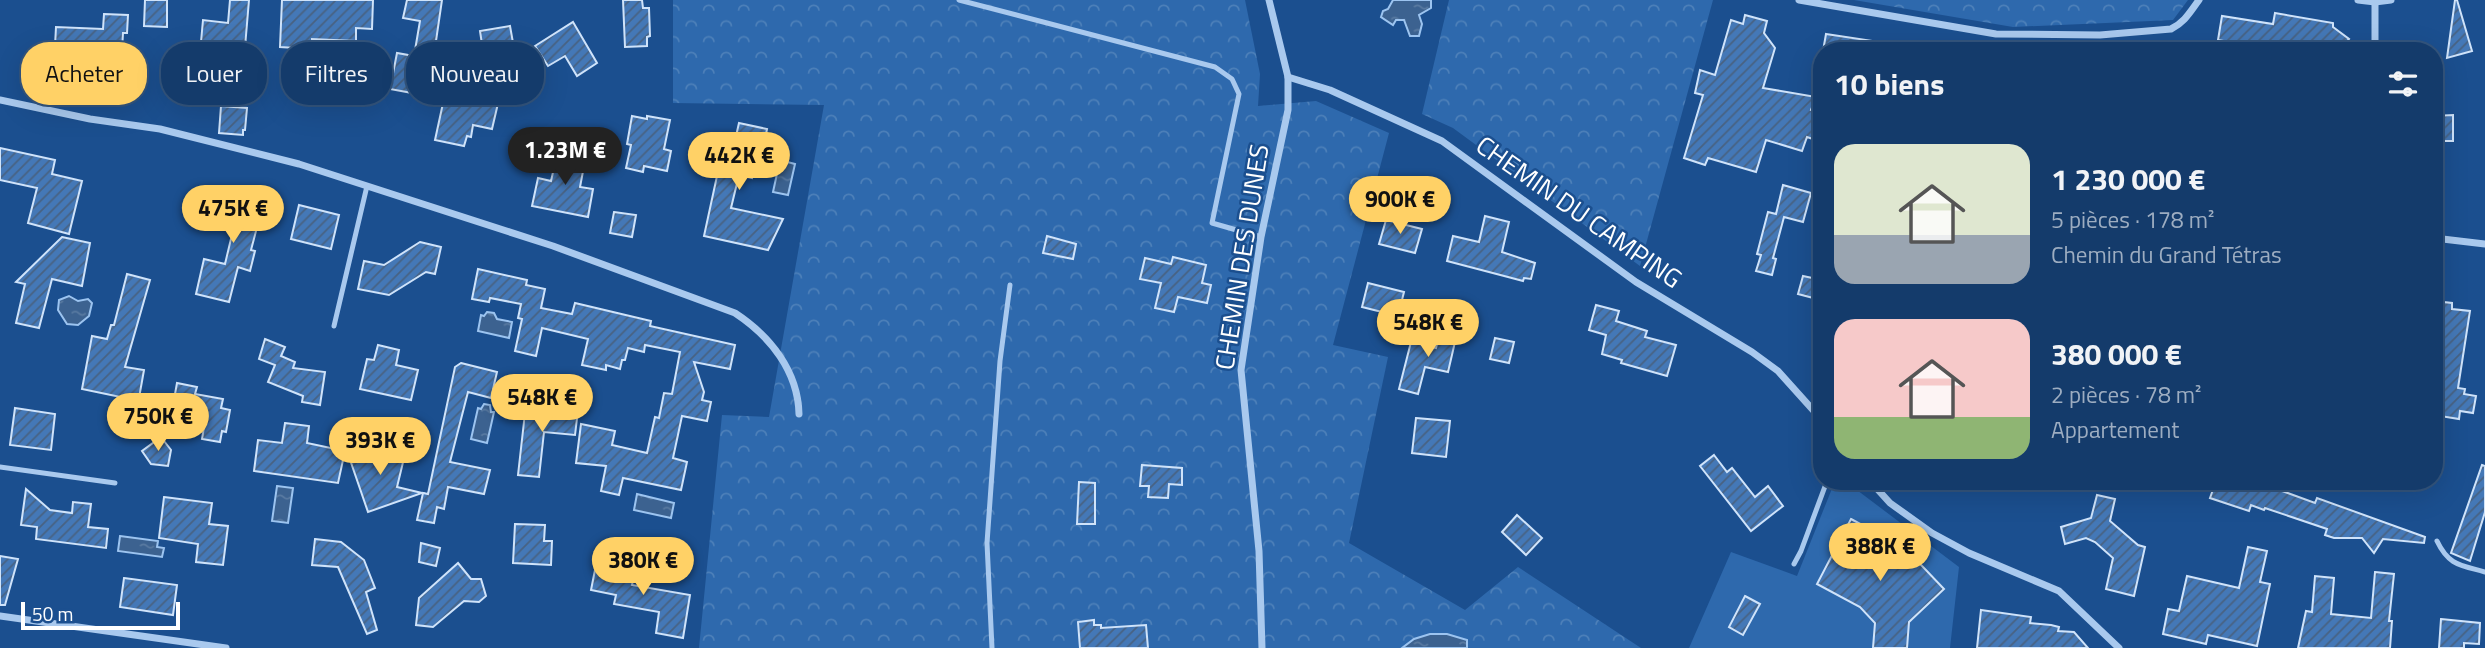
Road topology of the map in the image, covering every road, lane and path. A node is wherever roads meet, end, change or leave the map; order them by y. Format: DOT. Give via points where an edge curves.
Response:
graph roads {
  1 [pos="959,0"];
  2 [pos="1269,0"];
  3 [pos="1799,0"];
  4 [pos="2199,0"];
  5 [pos="2358,0"];
  6 [pos="2390,0"];
  7 [pos="2375,2"];
  8 [pos="2375,42"];
  9 [pos="1288,77"];
  10 [pos="0,100"];
  11 [pos="367,186"];
  12 [pos="1261,237"];
  13 [pos="2443,239"];
  14 [pos="2485,244"];
  15 [pos="1010,285"];
  16 [pos="334,326"];
  17 [pos="1813,410"];
  18 [pos="799,414"];
  19 [pos="0,467"];
  20 [pos="115,483"];
  21 [pos="1824,490"];
  22 [pos="1880,490"];
  23 [pos="2437,541"];
  24 [pos="1794,564"];
  25 [pos="2485,572"];
  26 [pos="0,617"];
  27 [pos="226,648"];
  28 [pos="992,648"];
  29 [pos="1262,648"];
  30 [pos="2119,648"];
  1 -- 12 [label="lane" via="1215,67 1233,79 1239,94 1212,223"];
  2 -- 9 [label="street, CHEMIN DES DUNES"];
  3 -- 4 [label="street" via="1996,34 2039,36 2171,30 2189,16"];
  5 -- 7 [label="street"];
  6 -- 7 [label="street"];
  7 -- 8 [label="street"];
  9 -- 12 [label="street, CHEMIN DES DUNES" via="1288,110"];
  9 -- 17 [label="street, CHEMIN DU CAMPING" via="1330,90 1442,141 1636,282 1752,352 1778,371"];
  10 -- 11 [label="street" via="184,135"];
  11 -- 16 [label="lane"];
  11 -- 18 [label="street" via="553,246 735,313 757,327 789,368"];
  12 -- 29 [label="street, CHEMIN DES DUNES" via="1241,370 1259,551"];
  13 -- 14 [label="street"];
  15 -- 28 [label="lane" via="987,543"];
  19 -- 20 [label="lane"];
  21 -- 24 [label="lane"];
  22 -- 30 [label="street" via="1889,503 1932,533 2059,592"];
  23 -- 25 [label="lane" via="2444,556 2456,564"];
  26 -- 27 [label="street"];
}
